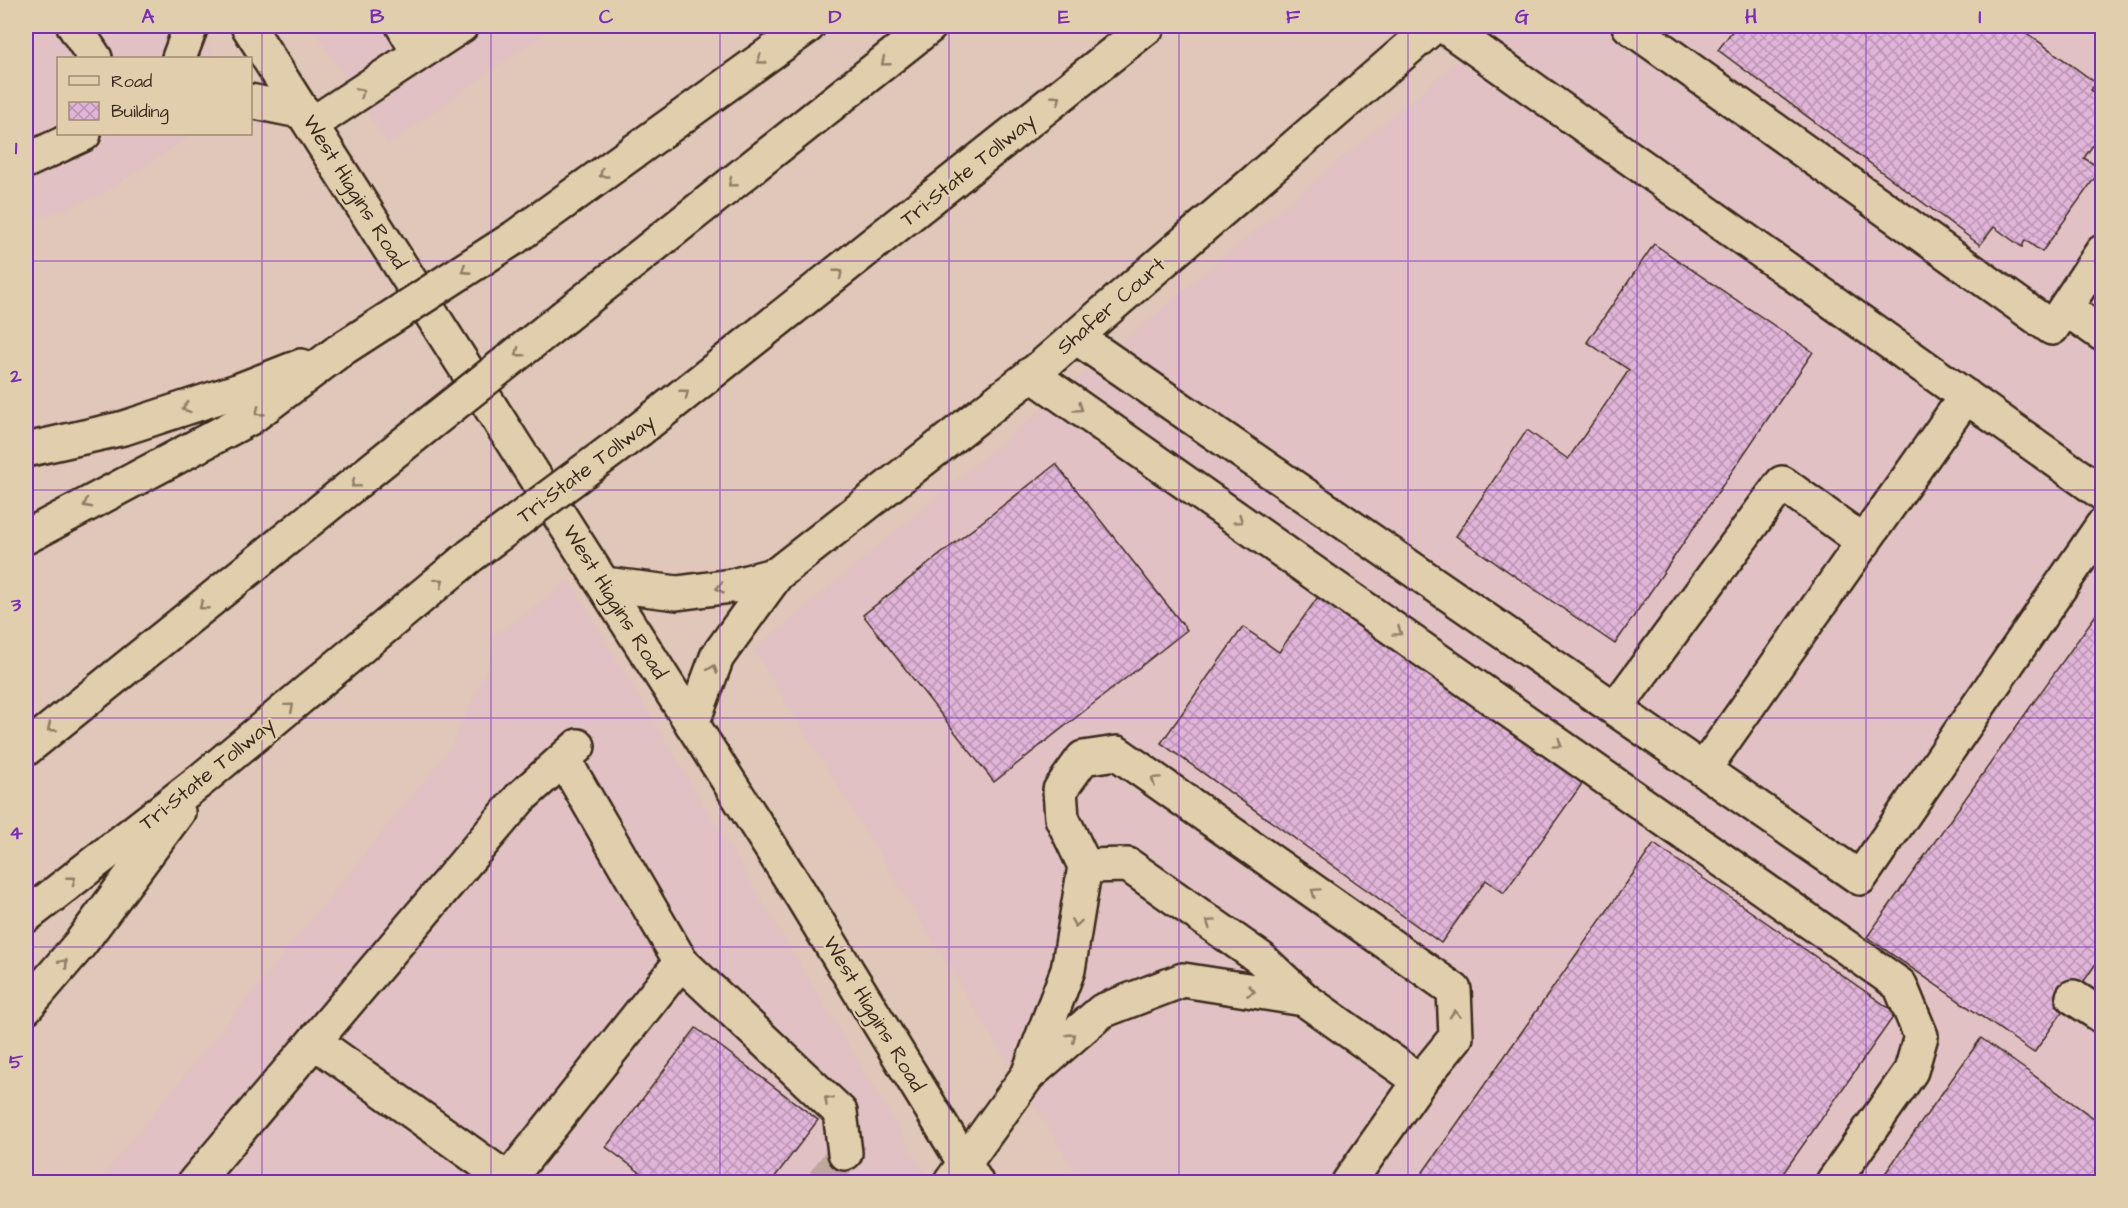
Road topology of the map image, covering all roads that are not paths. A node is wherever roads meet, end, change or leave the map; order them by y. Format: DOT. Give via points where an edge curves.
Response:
graph roads {
  1 [pos="74,26"];
  2 [pos="191,26"];
  3 [pos="248,26"];
  4 [pos="403,26"];
  5 [pos="460,26"];
  6 [pos="808,26"];
  7 [pos="930,26"];
  8 [pos="1148,26"];
  9 [pos="1434,26"];
  10 [pos="1444,26"];
  11 [pos="1629,26"];
  12 [pos="420,53"];
  13 [pos="94,57"];
  14 [pos="179,57"];
  15 [pos="252,103"];
  16 [pos="308,118"];
  17 [pos="82,135"];
  18 [pos="26,161"];
  19 [pos="2103,252"];
  20 [pos="2065,308"];
  21 [pos="2103,334"];
  22 [pos="1076,337"];
  23 [pos="339,351"];
  24 [pos="1031,374"];
  25 [pos="1966,396"];
  26 [pos="26,450"];
  27 [pos="2103,493"];
  28 [pos="2103,526"];
  29 [pos="26,537"];
  30 [pos="1864,542"];
  31 [pos="777,574"];
  32 [pos="604,584"];
  33 [pos="1615,709"];
  34 [pos="692,723"];
  35 [pos="26,748"];
  36 [pos="1703,771"];
  37 [pos="201,780"];
  38 [pos="1085,866"];
  39 [pos="26,916"];
  40 [pos="681,962"];
  41 [pos="2073,997"];
  42 [pos="1304,999"];
  43 [pos="26,1007"];
  44 [pos="2103,1016"];
  45 [pos="315,1042"];
  46 [pos="1028,1075"];
  47 [pos="1420,1081"];
  48 [pos="845,1153"];
  49 [pos="964,1176"];
  50 [pos="509,1181"];
  51 [pos="195,1182"];
  52 [pos="1348,1182"];
  53 [pos="1833,1182"];
  1 -- 13 [label="main road"];
  2 -- 14 [label="main road"];
  3 -- 16 [label="main road, West Higgins Road"];
  4 -- 12 [label="main road"];
  5 -- 12 [label="main road"];
  6 -- 23 [label="main road, one-way, bridge" via="514,238"];
  7 -- 35 [label="main road, one-way, bridge"];
  37 -- 8 [label="main road, Tri-State Tollway, one-way, bridge" via="470,556 639,429"];
  9 -- 22 [label="main road, Shafer Court"];
  10 -- 25 [label="main road"];
  11 -- 20 [label="main road" via="2052,328"];
  16 -- 12 [label="main road, one-way"];
  15 -- 16 [label="main road"];
  16 -- 32 [label="main road, West Higgins Road"];
  17 -- 18 [label="main road"];
  19 -- 20 [label="main road"];
  20 -- 21 [label="main road"];
  22 -- 24 [label="main road, Shafer Court"];
  22 -- 33 [label="main road"];
  23 -- 26 [label="main road, one-way" via="237,391 124,428"];
  23 -- 29 [label="main road, one-way" via="250,418"];
  24 -- 31 [label="main road, Shafer Court"];
  24 -- 53 [label="main road, one-way" via="1900,985 1921,1036 1911,1071"];
  25 -- 27 [label="main road"];
  25 -- 30 [label="main road"];
  28 -- 36 [label="main road" via="1860,878"];
  30 -- 33 [label="main road" via="1782,483"];
  30 -- 36 [label="main road"];
  31 -- 32 [label="main road, Shafer Court, one-way" via="732,586 677,593"];
  34 -- 31 [label="main road, Shafer Court, one-way" via="717,657"];
  32 -- 34 [label="main road, West Higgins Road"];
  33 -- 36 [label="main road"];
  34 -- 49 [label="main road, West Higgins Road"];
  39 -- 37 [label="main road, Tri-State Tollway, one-way"];
  43 -- 37 [label="main road, one-way" via="80,944"];
  42 -- 38 [label="main road, one-way" via="1260,958 1128,865"];
  38 -- 46 [label="main road, one-way" via="1068,970"];
  47 -- 38 [label="main road, one-way" via="1456,1037 1454,990 1117,753 1083,758 1060,790 1062,818"];
  40 -- 45 [label="main road" via="571,753 520,798"];
  48 -- 40 [label="main road, one-way" via="840,1112"];
  40 -- 50 [label="main road"];
  41 -- 44 [label="main road"];
  46 -- 42 [label="main road, one-way" via="1102,1011 1183,980"];
  42 -- 47 [label="main road"];
  45 -- 50 [label="main road"];
  45 -- 51 [label="main road"];
  46 -- 49 [label="main road"];
  47 -- 52 [label="main road"];
}
